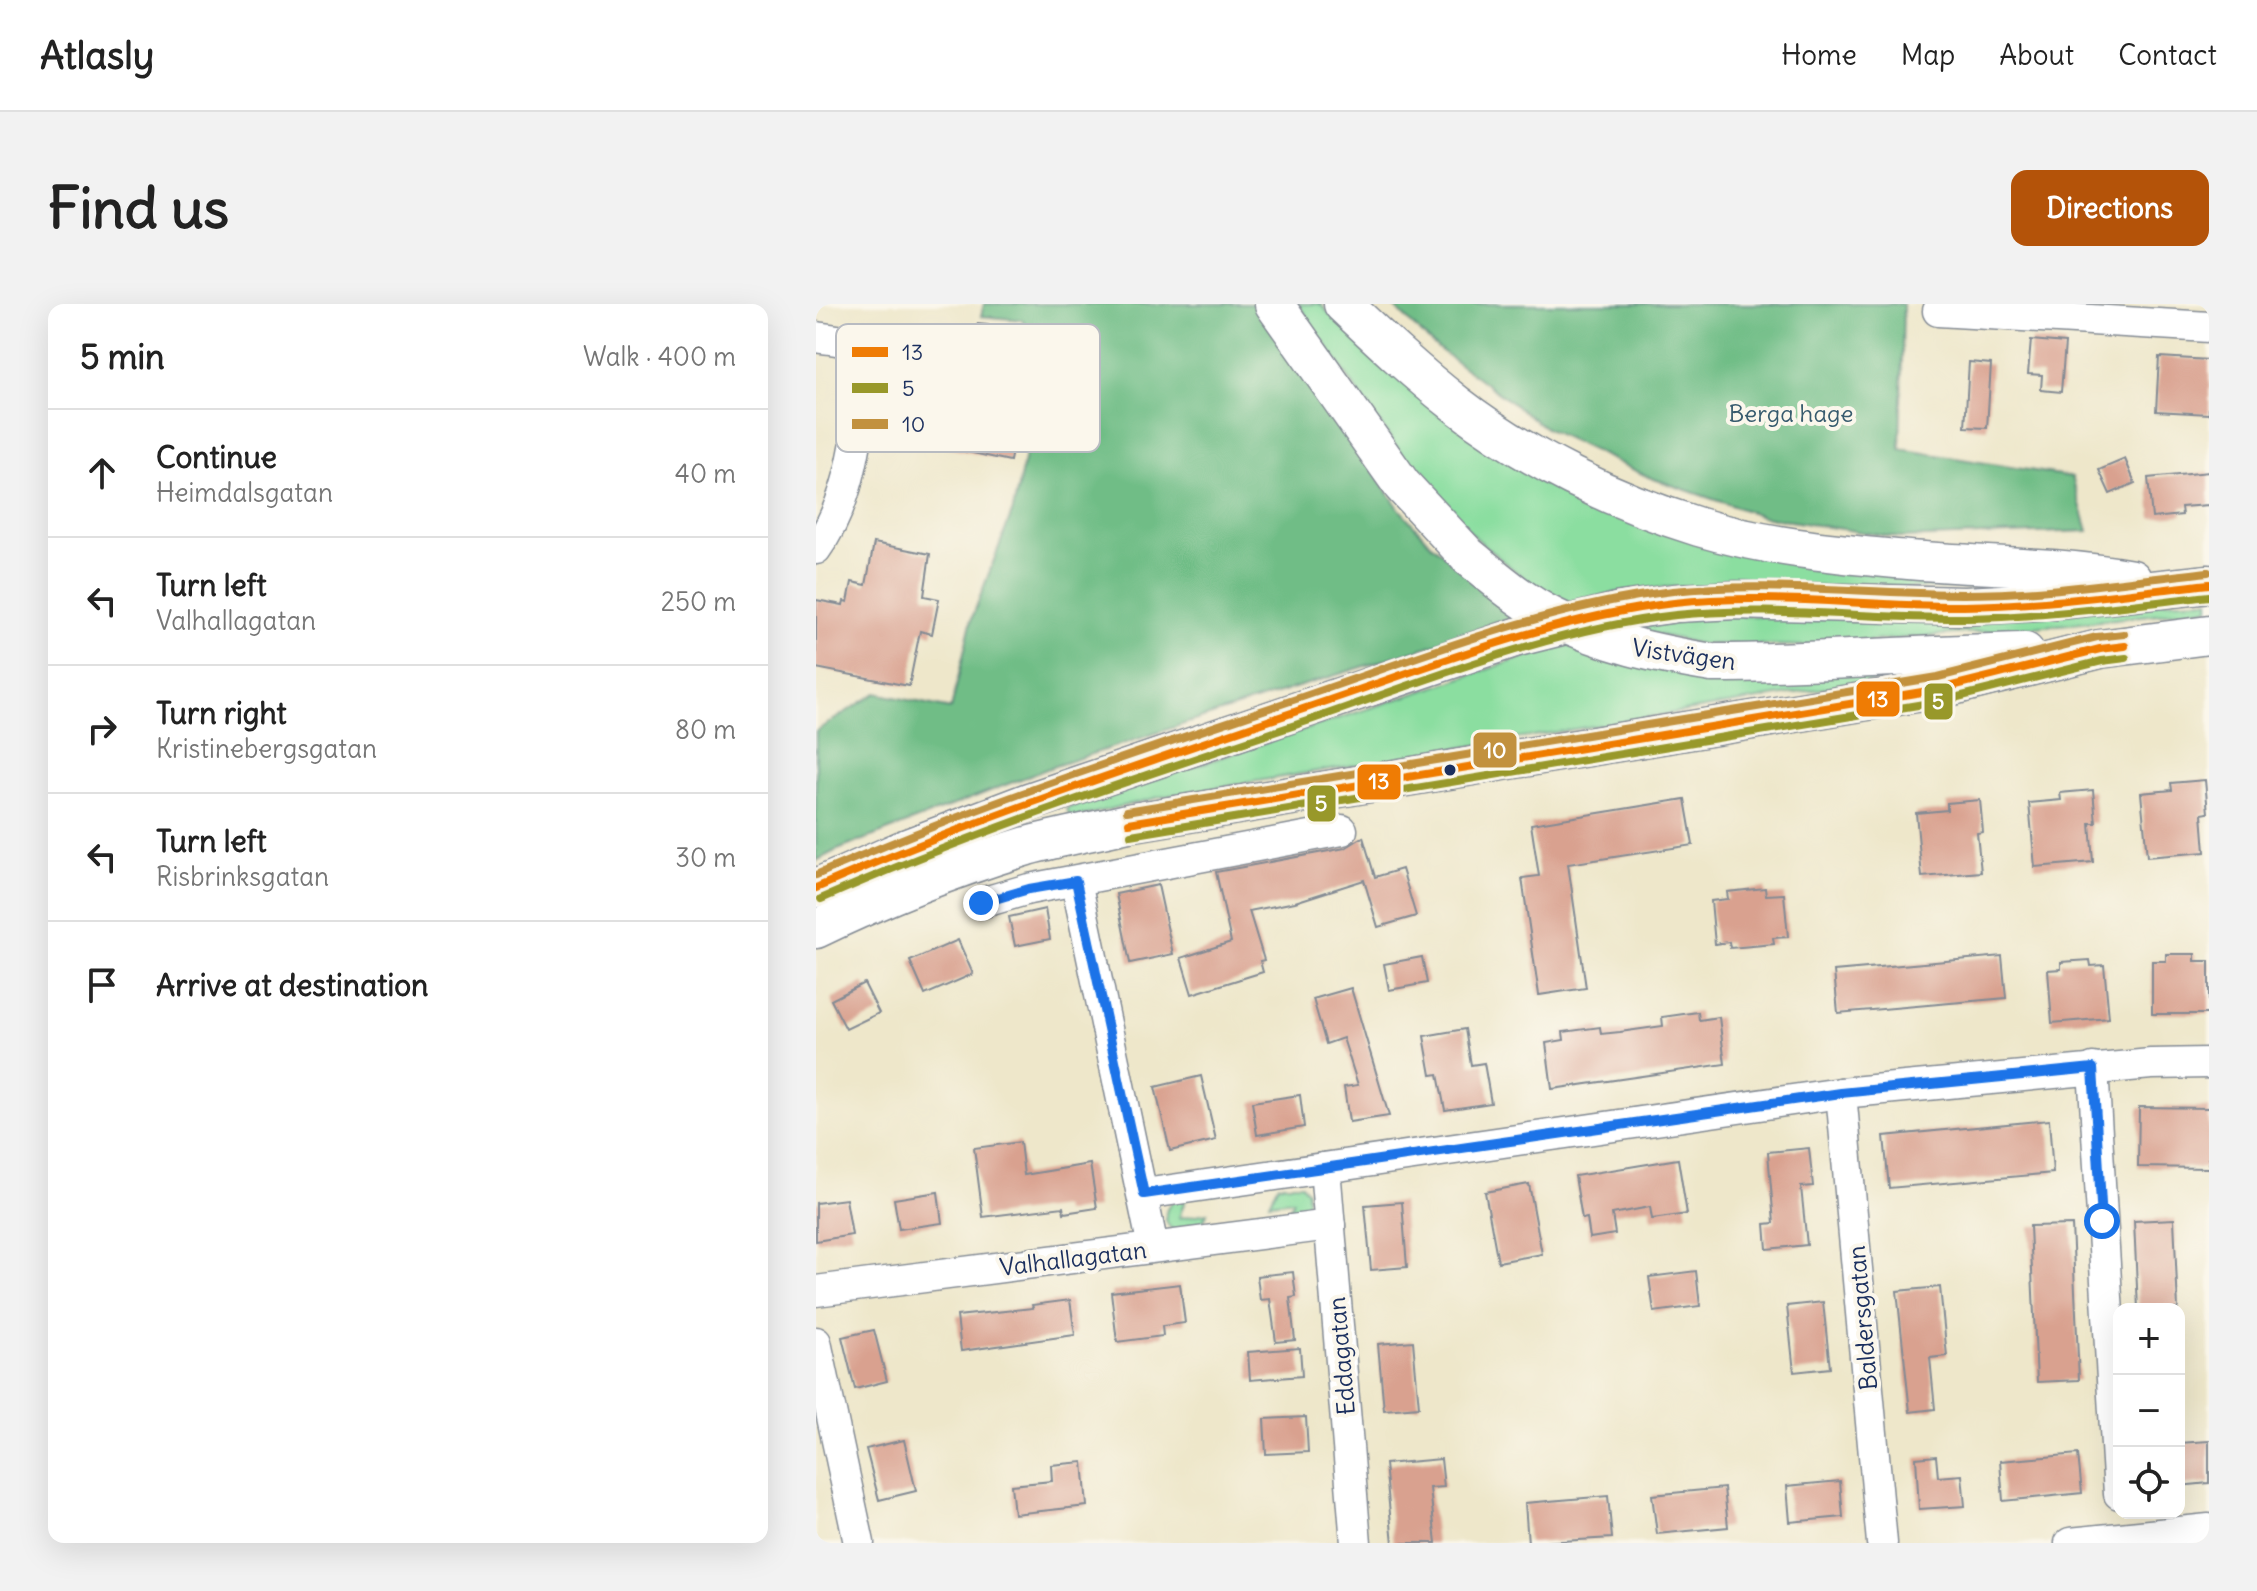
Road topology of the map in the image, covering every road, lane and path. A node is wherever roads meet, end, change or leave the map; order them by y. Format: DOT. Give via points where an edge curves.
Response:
graph roads {
  1 [pos="1274,304"];
  2 [pos="1343,304"];
  3 [pos="1938,311"];
  4 [pos="2209,327"];
  5 [pos="816,337"];
  6 [pos="836,340"];
  7 [pos="853,452"];
  8 [pos="816,549"];
  9 [pos="2195,586"];
  10 [pos="2209,635"];
  11 [pos="2100,649"];
  12 [pos="1342,830"];
  13 [pos="1076,881"];
  14 [pos="816,888"];
  15 [pos="981,903"];
  16 [pos="816,929"];
  17 [pos="2209,1063"];
  18 [pos="2093,1068"];
  19 [pos="1841,1093"];
  20 [pos="1325,1168"];
  21 [pos="1144,1194"];
  22 [pos="1330,1225"];
  23 [pos="1153,1247"];
  24 [pos="816,1291"];
  25 [pos="816,1342"];
  26 [pos="2116,1447"];
  27 [pos="2121,1525"];
  28 [pos="2209,1529"];
  29 [pos="2176,1538"];
  30 [pos="859,1543"];
  31 [pos="1356,1543"];
  32 [pos="1882,1543"];
  33 [pos="2070,1543"];
  1 -- 11 [label="main road, Vistvägen, bridge" via="1402,485 1468,556 1551,617 1624,646 1712,663"];
  2 -- 9 [label="main road" via="1459,407 1538,458 1620,498 1700,527 1788,547"];
  3 -- 4 [label="street"];
  5 -- 6 [label="street"];
  7 -- 8 [label="street" via="835,518"];
  9 -- 14 [label="main road" via="1965,606 1736,600 1621,611 1517,637 1029,802"];
  10 -- 11 [label="main road"];
  11 -- 16 [label="main road" via="1940,689 1128,823 971,864"];
  12 -- 13 [label="street"];
  13 -- 15 [label="street"];
  13 -- 21 [label="street"];
  17 -- 18 [label="street"];
  18 -- 19 [label="street"];
  18 -- 26 [label="street"];
  19 -- 20 [label="street"];
  19 -- 32 [label="street, Baldersgatan"];
  20 -- 21 [label="street"];
  20 -- 22 [label="street, Eddagatan"];
  21 -- 23 [label="street"];
  22 -- 23 [label="street, Valhallagatan"];
  22 -- 31 [label="street, Eddagatan"];
  23 -- 24 [label="street, Valhallagatan"];
  25 -- 30 [label="street"];
  27 -- 29 [label="street"];
  27 -- 33 [label="street"];
  28 -- 29 [label="street"];
}
